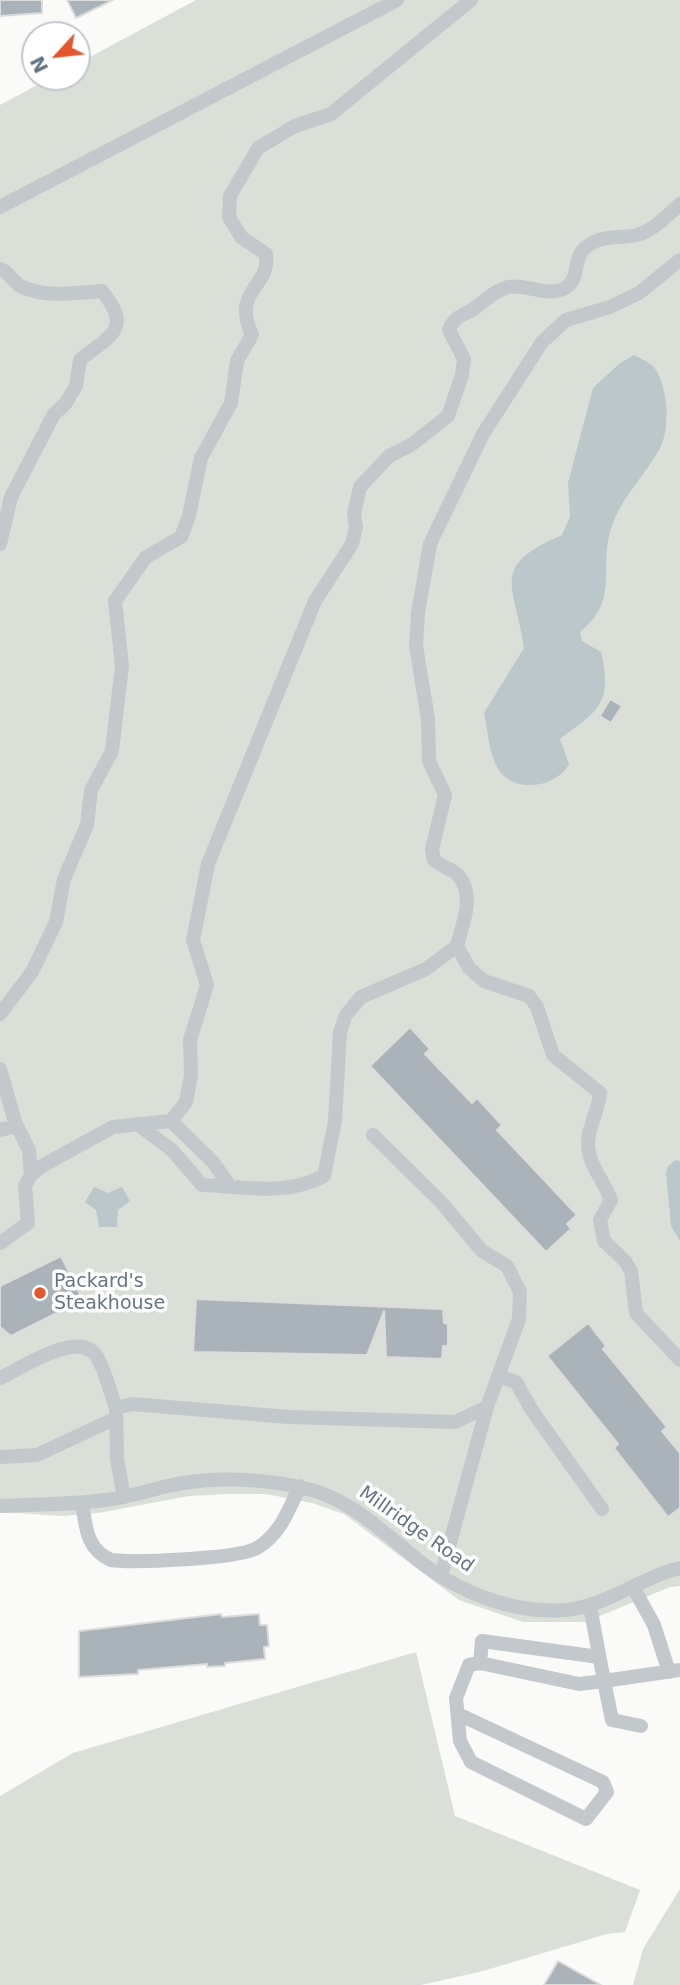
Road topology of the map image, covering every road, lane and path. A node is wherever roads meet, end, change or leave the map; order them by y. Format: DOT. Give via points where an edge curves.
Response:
graph roads {
  1 [pos="397,0"];
  2 [pos="471,0"];
  3 [pos="680,204"];
  4 [pos="0,207"];
  5 [pos="680,260"];
  6 [pos="0,269"];
  7 [pos="0,544"];
  8 [pos="457,946"];
  9 [pos="0,1014"];
  10 [pos="0,1069"];
  11 [pos="171,1121"];
  12 [pos="137,1124"];
  13 [pos="17,1126"];
  14 [pos="0,1130"];
  15 [pos="373,1135"];
  16 [pos="31,1175"];
  17 [pos="229,1185"];
  18 [pos="0,1243"];
  19 [pos="680,1360"];
  20 [pos="500,1377"];
  21 [pos="0,1378"];
  22 [pos="487,1407"];
  23 [pos="116,1413"];
  24 [pos="0,1457"];
  25 [pos="300,1486"];
  26 [pos="124,1497"];
  27 [pos="82,1503"];
  28 [pos="0,1506"];
  29 [pos="602,1509"];
  30 [pos="680,1568"];
  31 [pos="441,1576"];
  32 [pos="633,1587"];
  33 [pos="590,1606"];
  34 [pos="599,1657"];
  35 [pos="480,1663"];
  36 [pos="675,1671"];
  37 [pos="604,1681"];
  38 [pos="458,1714"];
  39 [pos="641,1726"];
  1 -- 4 [label="street"];
  2 -- 9 [label="street" via="331,114 295,126 258,148 230,196 229,217 241,237 266,254 262,277 248,293 247,324 253,335 237,361 230,403 201,458 181,537 146,557 115,601 122,666 112,751 91,790 87,825 64,879 56,922 32,972"];
  3 -- 11 [label="street" via="650,229 599,238 584,248 568,286 556,292 511,286 453,320 449,330 464,359 448,416 389,456 360,487 352,544 315,601 208,864 193,940 207,985 190,1040 186,1102"];
  5 -- 8 [label="street" via="639,293 566,320 542,342 483,434 430,544 416,646 428,719 429,761 445,795 432,849 434,860 457,874 467,899"];
  6 -- 7 [label="street" via="18,285 49,294 102,291 118,311 118,322 109,336 80,360 76,386 54,414 11,497"];
  8 -- 17 [label="street" via="426,969 360,998 346,1015 340,1032 335,1121 324,1176 303,1186 268,1190"];
  8 -- 19 [label="street" via="469,968 484,981 529,996 553,1055 600,1093 587,1140 595,1172 611,1200 600,1230 631,1271 636,1313"];
  10 -- 13 [label="street"];
  11 -- 12 [label="street"];
  11 -- 17 [label="street" via="214,1162"];
  12 -- 16 [label="street" via="113,1126"];
  12 -- 17 [label="street" via="172,1150 202,1185"];
  13 -- 14 [label="street"];
  13 -- 16 [label="street" via="29,1150"];
  15 -- 20 [label="street" via="441,1202 482,1251 507,1266 520,1292 519,1320"];
  16 -- 18 [label="street" via="25,1186 28,1223"];
  20 -- 22 [label="street"];
  20 -- 29 [label="street" via="516,1382"];
  21 -- 23 [label="street" via="64,1347 86,1347 97,1356"];
  22 -- 23 [label="street" via="455,1422 289,1417 132,1404"];
  22 -- 31 [label="street"];
  23 -- 24 [label="street" via="37,1455"];
  23 -- 26 [label="street"];
  25 -- 26 [label="street, Millridge Road" via="210,1480"];
  25 -- 27 [label="street" via="273,1536 256,1549 235,1555 111,1560 94,1549"];
  25 -- 31 [label="street, Millridge Road" via="333,1496"];
  26 -- 27 [label="street, Millridge Road"];
  27 -- 28 [label="street, Millridge Road"];
  30 -- 32 [label="street, Millridge Road"];
  31 -- 33 [label="street, Millridge Road" via="512,1605 551,1610"];
  32 -- 33 [label="street, Millridge Road"];
  32 -- 36 [label="street"];
  33 -- 34 [label="street"];
  34 -- 35 [label="street" via="482,1641"];
  34 -- 37 [label="street"];
  35 -- 37 [label="street" via="579,1684"];
  35 -- 38 [label="street" via="469,1665 461,1682"];
  36 -- 37 [label="street"];
  37 -- 39 [label="street" via="612,1720"];
  38 -- 38 [label="street" via="460,1741 471,1762 586,1819 607,1792 603,1782"];
}
